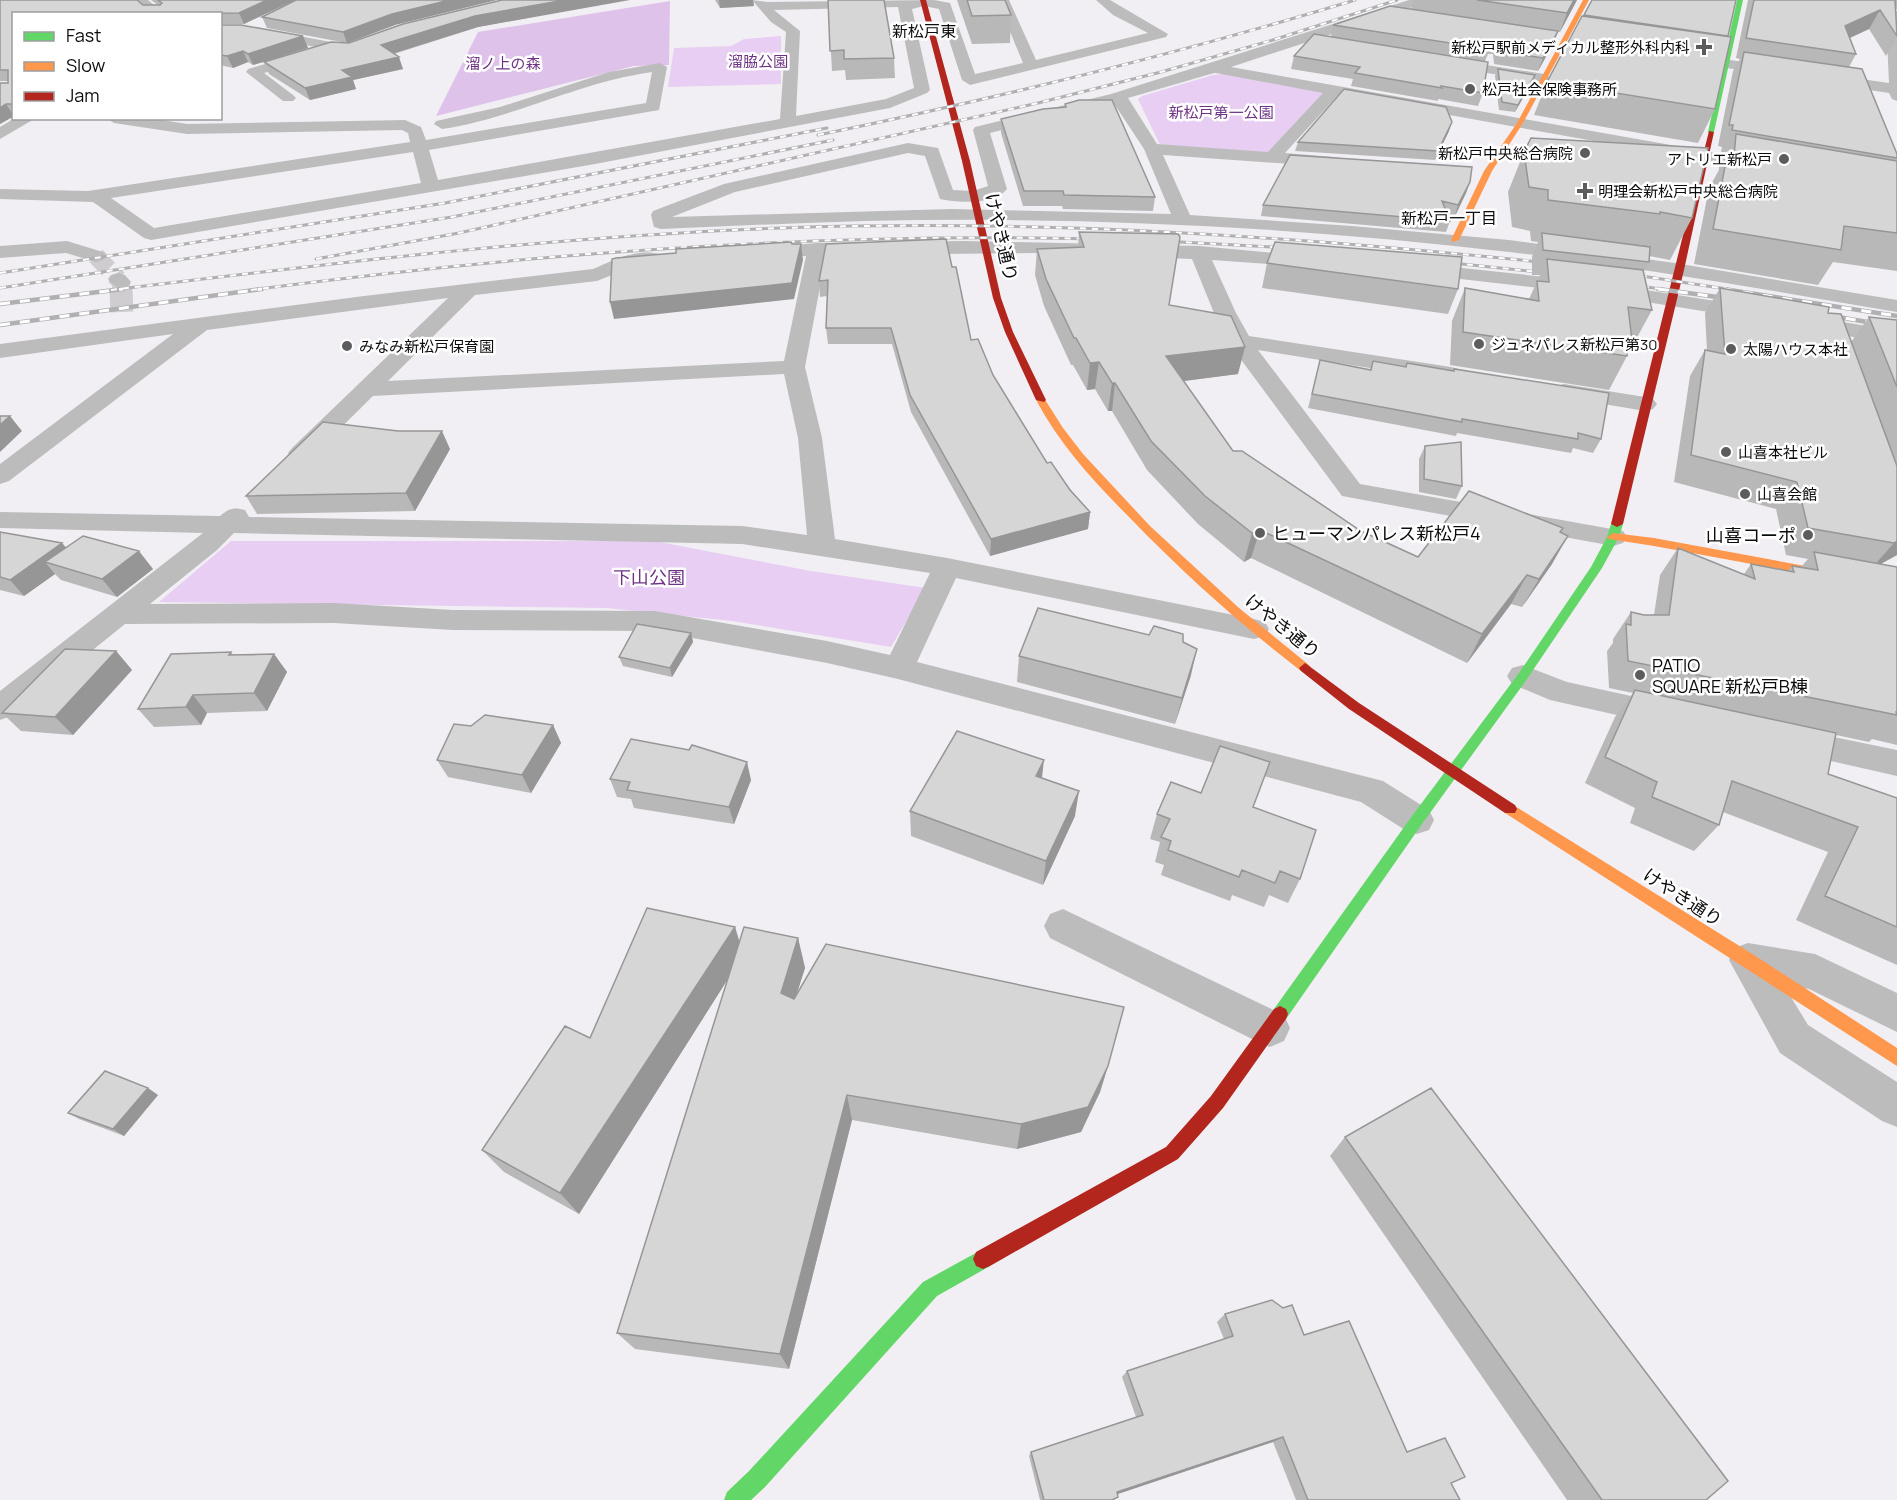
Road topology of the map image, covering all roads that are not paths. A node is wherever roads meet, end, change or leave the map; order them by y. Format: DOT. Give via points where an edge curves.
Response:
graph roads {
  1 [pos="140,0"];
  2 [pos="1003,0"];
  3 [pos="1102,0"];
  4 [pos="1422,0"];
  5 [pos="1586,0"];
  6 [pos="1740,0"];
  7 [pos="1785,0"];
  8 [pos="924,1"];
  9 [pos="761,3"];
  10 [pos="156,12"];
  11 [pos="1386,12"];
  12 [pos="1428,19"];
  13 [pos="264,22"];
  14 [pos="222,30"];
  15 [pos="246,30"];
  16 [pos="1550,37"];
  17 [pos="380,38"];
  18 [pos="1304,39"];
  19 [pos="1565,39"];
  20 [pos="1582,42"];
  21 [pos="1337,45"];
  22 [pos="334,47"];
  23 [pos="1669,55"];
  24 [pos="1428,60"];
  25 [pos="1726,64"];
  26 [pos="1032,66"];
  27 [pos="1214,68"];
  28 [pos="1544,78"];
  29 [pos="1334,90"];
  30 [pos="1897,93"];
  31 [pos="1116,97"];
  32 [pos="288,98"];
  33 [pos="24,120"];
  34 [pos="127,120"];
  35 [pos="788,122"];
  36 [pos="1520,123"];
  37 [pos="442,124"];
  38 [pos="0,134"];
  39 [pos="420,146"];
  40 [pos="1152,149"];
  41 [pos="1703,156"];
  42 [pos="1277,158"];
  43 [pos="1348,163"];
  44 [pos="1779,169"];
  45 [pos="1468,170"];
  46 [pos="1488,171"];
  47 [pos="431,187"];
  48 [pos="0,195"];
  49 [pos="91,196"];
  50 [pos="975,206"];
  51 [pos="1182,219"];
  52 [pos="1455,240"];
  53 [pos="984,246"];
  54 [pos="817,249"];
  55 [pos="0,252"];
  56 [pos="1199,252"];
  57 [pos="738,254"];
  58 [pos="96,256"];
  59 [pos="668,257"];
  60 [pos="1336,263"];
  61 [pos="1394,267"];
  62 [pos="1680,270"];
  63 [pos="470,289"];
  64 [pos="1672,298"];
  65 [pos="1897,306"];
  66 [pos="203,322"];
  67 [pos="1897,338"];
  68 [pos="1241,341"];
  69 [pos="0,351"];
  70 [pos="794,367"];
  71 [pos="1475,378"];
  72 [pos="369,388"];
  73 [pos="1546,389"];
  74 [pos="1645,404"];
  75 [pos="280,474"];
  76 [pos="0,476"];
  77 [pos="256,497"];
  78 [pos="0,520"];
  79 [pos="229,524"];
  80 [pos="1613,537"];
  81 [pos="822,545"];
  82 [pos="947,567"];
  83 [pos="1897,586"];
  84 [pos="121,614"];
  85 [pos="1254,629"];
  86 [pos="897,668"];
  87 [pos="1523,676"];
  88 [pos="0,708"];
  89 [pos="1700,721"];
  90 [pos="1758,734"];
  91 [pos="1897,763"];
  92 [pos="1453,773"];
  93 [pos="1417,820"];
  94 [pos="1064,926"];
  95 [pos="1748,960"];
  96 [pos="1897,1013"];
  97 [pos="1270,1028"];
  98 [pos="1897,1058"];
  99 [pos="1897,1106"];
  100 [pos="735,1500"];
  1 -- 10 [label="street"];
  2 -- 26 [label="street"];
  3 -- 26 [label="street" via="1161,34"];
  4 -- 11 [label="street"];
  5 -- 19 [label="street"];
  6 -- 25 [label="street"];
  7 -- 30 [label="street" via="1893,14"];
  8 -- 9 [label="street"];
  8 -- 26 [label="street" via="945,6 970,80"];
  8 -- 35 [label="street" via="904,7 922,90 890,103"];
  8 -- 50 [label="street, けやき通り"];
  9 -- 35 [label="street" via="793,31"];
  11 -- 12 [label="street"];
  11 -- 18 [label="street"];
  13 -- 15 [label="street"];
  14 -- 15 [label="street"];
  15 -- 22 [label="street"];
  16 -- 19 [label="street"];
  17 -- 22 [label="street" via="348,49"];
  18 -- 21 [label="street"];
  18 -- 27 [label="street"];
  19 -- 20 [label="street"];
  19 -- 28 [label="street"];
  22 -- 32 [label="street" via="253,72"];
  23 -- 25 [label="street"];
  24 -- 28 [label="street"];
  25 -- 30 [label="street"];
  25 -- 41 [label="street"];
  27 -- 29 [label="street"];
  27 -- 31 [label="street"];
  28 -- 36 [label="street"];
  29 -- 36 [label="street"];
  29 -- 42 [label="street" via="1276,152"];
  31 -- 40 [label="street"];
  31 -- 50 [label="street" via="981,130 998,189"];
  33 -- 38 [label="street"];
  34 -- 39 [label="street" via="187,129 405,125 416,130"];
  35 -- 47 [label="street"];
  36 -- 41 [label="street"];
  36 -- 46 [label="street"];
  37 -- 39 [label="street" via="484,117 596,79 660,67 653,107"];
  39 -- 47 [label="street"];
  39 -- 49 [label="street"];
  40 -- 42 [label="street"];
  40 -- 51 [label="street"];
  41 -- 44 [label="street"];
  41 -- 62 [label="street"];
  42 -- 43 [label="street"];
  45 -- 46 [label="street"];
  46 -- 52 [label="street"];
  47 -- 49 [label="street" via="151,234"];
  48 -- 49 [label="street"];
  50 -- 50 [label="street" via="661,223 660,215 730,188 908,148 932,152 946,195"];
  50 -- 51 [label="street"];
  50 -- 53 [label="street, けやき通り"];
  51 -- 52 [label="street"];
  52 -- 62 [label="street"];
  53 -- 54 [label="street"];
  53 -- 56 [label="street"];
  53 -- 85 [label="street, けやき通り" via="997,298 1024,368 1048,414 1081,461 1165,548"];
  54 -- 57 [label="street"];
  54 -- 70 [label="street"];
  55 -- 58 [label="street" via="75,248"];
  56 -- 60 [label="street"];
  56 -- 68 [label="street"];
  59 -- 63 [label="street" via="633,259 597,275"];
  61 -- 64 [label="street"];
  62 -- 64 [label="street"];
  62 -- 65 [label="street"];
  63 -- 66 [label="street"];
  63 -- 72 [label="street"];
  64 -- 67 [label="street" via="1836,338"];
  64 -- 74 [label="street"];
  66 -- 69 [label="street" via="120,325"];
  66 -- 76 [label="street"];
  68 -- 71 [label="street"];
  68 -- 80 [label="street" via="1351,490"];
  70 -- 72 [label="street"];
  70 -- 81 [label="street" via="810,438"];
  72 -- 75 [label="street"];
  73 -- 74 [label="street"];
  74 -- 80 [label="street"];
  77 -- 79 [label="street"];
  78 -- 79 [label="street"];
  79 -- 81 [label="street" via="742,535"];
  79 -- 84 [label="street"];
  80 -- 83 [label="street"];
  80 -- 87 [label="street"];
  81 -- 82 [label="street"];
  82 -- 85 [label="street"];
  82 -- 86 [label="street"];
  84 -- 86 [label="street" via="334,613 453,620 655,621"];
  84 -- 88 [label="street"];
  85 -- 92 [label="street, けやき通り" via="1354,706"];
  86 -- 93 [label="street" via="1371,791"];
  87 -- 89 [label="street" via="1561,692"];
  87 -- 92 [label="street"];
  90 -- 91 [label="street"];
  92 -- 93 [label="street"];
  92 -- 95 [label="street, けやき通り"];
  93 -- 97 [label="street"];
  94 -- 97 [label="street"];
  95 -- 96 [label="street" via="1815,972"];
  95 -- 98 [label="street, けやき通り"];
  95 -- 99 [label="street" via="1794,1039"];
  97 -- 100 [label="street" via="1216,1102 1172,1153 930,1289"];
}
